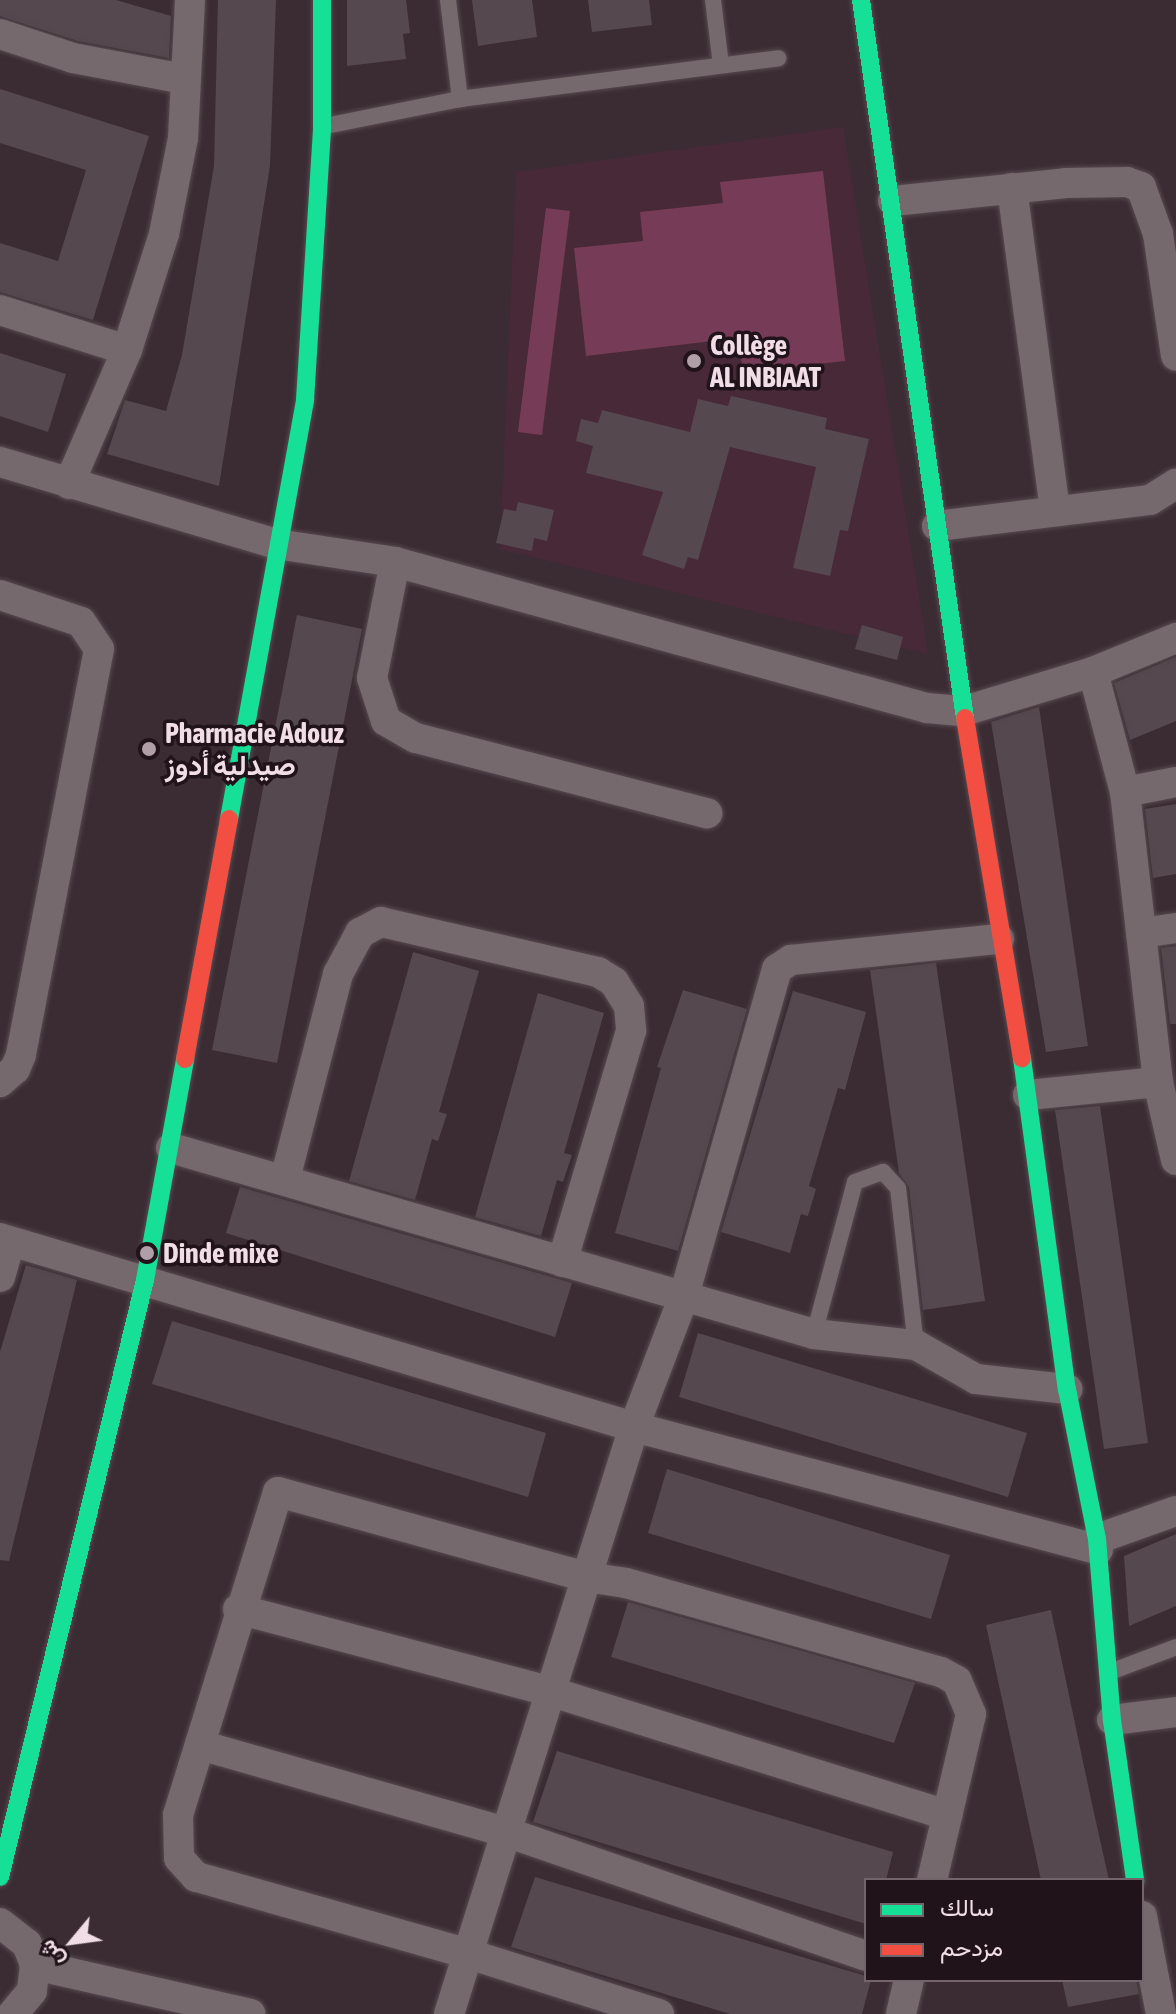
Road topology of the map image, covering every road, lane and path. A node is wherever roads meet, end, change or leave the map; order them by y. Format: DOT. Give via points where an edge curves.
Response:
graph roads {
  1 [pos="190,0"];
  2 [pos="322,0"];
  3 [pos="448,0"];
  4 [pos="713,0"];
  5 [pos="861,0"];
  6 [pos="0,34"];
  7 [pos="778,58"];
  8 [pos="721,65"];
  9 [pos="184,79"];
  10 [pos="460,99"];
  11 [pos="322,127"];
  12 [pos="1012,188"];
  13 [pos="893,201"];
  14 [pos="0,310"];
  15 [pos="127,350"];
  16 [pos="1176,356"];
  17 [pos="0,462"];
  18 [pos="69,484"];
  19 [pos="1176,484"];
  20 [pos="1055,510"];
  21 [pos="937,526"];
  22 [pos="276,544"];
  23 [pos="395,562"];
  24 [pos="0,595"];
  25 [pos="1176,638"];
  26 [pos="1093,672"];
  27 [pos="964,711"];
  28 [pos="1176,782"];
  29 [pos="1125,792"];
  30 [pos="707,813"];
  31 [pos="1176,928"];
  32 [pos="1141,933"];
  33 [pos="999,939"];
  34 [pos="0,1082"];
  35 [pos="1158,1082"];
  36 [pos="1028,1095"];
  37 [pos="171,1148"];
  38 [pos="1176,1160"];
  39 [pos="285,1179"];
  40 [pos="5,1240"];
  41 [pos="562,1262"];
  42 [pos="0,1277"];
  43 [pos="145,1280"];
  44 [pos="683,1299"];
  45 [pos="814,1334"];
  46 [pos="916,1345"];
  47 [pos="1067,1389"];
  48 [pos="634,1427"];
  49 [pos="1176,1511"];
  50 [pos="1097,1544"];
  51 [pos="586,1577"];
  52 [pos="238,1609"];
  53 [pos="1176,1647"];
  54 [pos="1108,1672"];
  55 [pos="552,1692"];
  56 [pos="1176,1712"];
  57 [pos="1112,1720"];
  58 [pos="200,1745"];
  59 [pos="947,1815"];
  60 [pos="506,1832"];
  61 [pos="0,1877"];
  62 [pos="932,1878"];
  63 [pos="1135,1878"];
  64 [pos="0,1923"];
  65 [pos="1144,1926"];
  66 [pos="469,1954"];
  67 [pos="864,1955"];
  68 [pos="35,1965"];
  69 [pos="909,1982"];
  70 [pos="18,2013"];
  71 [pos="250,2014"];
  72 [pos="449,2014"];
  73 [pos="659,2014"];
  74 [pos="901,2014"];
  75 [pos="1161,2014"];
  1 -- 9 [label="street"];
  2 -- 11 [label="street"];
  3 -- 10 [label="lane"];
  4 -- 8 [label="lane"];
  5 -- 13 [label="street"];
  6 -- 9 [label="street" via="73,58"];
  7 -- 8 [label="lane"];
  8 -- 10 [label="lane"];
  9 -- 15 [label="street" via="174,194"];
  10 -- 11 [label="lane"];
  11 -- 22 [label="street" via="305,400"];
  12 -- 13 [label="street"];
  12 -- 16 [label="street" via="1127,182 1141,187 1158,234"];
  12 -- 20 [label="street"];
  13 -- 21 [label="street"];
  14 -- 15 [label="street"];
  15 -- 18 [label="street"];
  17 -- 18 [label="street"];
  18 -- 22 [label="street"];
  19 -- 20 [label="street" via="1150,500"];
  20 -- 21 [label="street"];
  21 -- 27 [label="street"];
  22 -- 23 [label="street"];
  22 -- 37 [label="street"];
  23 -- 27 [label="street" via="776,669 927,708"];
  23 -- 30 [label="street" via="372,678 386,721 416,738"];
  24 -- 34 [label="street" via="81,622 99,649 21,1055"];
  25 -- 26 [label="street"];
  26 -- 27 [label="street"];
  26 -- 29 [label="street"];
  27 -- 33 [label="street"];
  28 -- 29 [label="street"];
  29 -- 32 [label="street"];
  31 -- 32 [label="street"];
  32 -- 35 [label="street"];
  33 -- 36 [label="street"];
  33 -- 44 [label="street" via="791,960 777,969"];
  35 -- 36 [label="street"];
  35 -- 38 [label="street"];
  36 -- 47 [label="street"];
  37 -- 39 [label="street"];
  37 -- 43 [label="street"];
  39 -- 41 [label="street"];
  39 -- 41 [label="street" via="338,974 360,933 381,922 598,972 614,982 629,1006 631,1031"];
  40 -- 42 [label="street"];
  40 -- 43 [label="street"];
  41 -- 44 [label="street"];
  43 -- 48 [label="street"];
  43 -- 61 [label="street"];
  44 -- 45 [label="street"];
  44 -- 48 [label="street"];
  45 -- 46 [label="street"];
  45 -- 46 [label="lane" via="855,1182 883,1172 898,1188"];
  46 -- 47 [label="street" via="976,1379"];
  47 -- 50 [label="street"];
  48 -- 50 [label="street"];
  48 -- 51 [label="street"];
  49 -- 50 [label="street"];
  50 -- 54 [label="street"];
  51 -- 52 [label="street" via="278,1492"];
  51 -- 55 [label="street"];
  51 -- 59 [label="street" via="626,1583 941,1672 957,1681 971,1714"];
  52 -- 55 [label="street"];
  52 -- 58 [label="street"];
  53 -- 54 [label="lane"];
  54 -- 57 [label="street"];
  55 -- 59 [label="street"];
  55 -- 60 [label="street"];
  56 -- 57 [label="street"];
  57 -- 63 [label="street"];
  58 -- 60 [label="street"];
  58 -- 66 [label="street" via="178,1815 179,1858 196,1877"];
  59 -- 62 [label="street"];
  60 -- 66 [label="street"];
  60 -- 67 [label="street"];
  64 -- 68 [label="street" via="27,1944"];
  65 -- 75 [label="street"];
  66 -- 72 [label="street"];
  66 -- 73 [label="street"];
  68 -- 70 [label="street" via="32,1991"];
  68 -- 71 [label="street"];
  69 -- 74 [label="street"];
}
